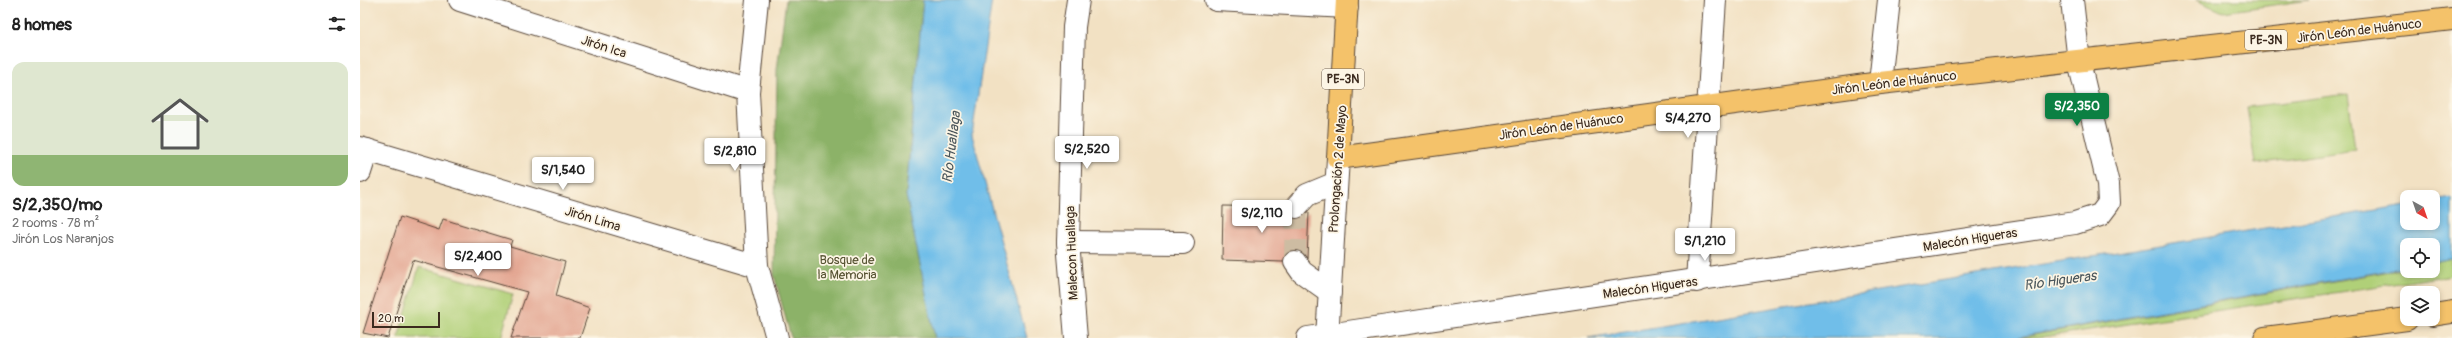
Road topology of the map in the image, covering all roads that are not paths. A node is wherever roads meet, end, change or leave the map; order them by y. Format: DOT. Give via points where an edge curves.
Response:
graph roads {
  1 [pos="460,0"];
  2 [pos="757,0"];
  3 [pos="1078,0"];
  4 [pos="1216,0"];
  5 [pos="1715,0"];
  6 [pos="1889,0"];
  7 [pos="2072,0"];
  8 [pos="1347,4"];
  9 [pos="2452,19"];
  10 [pos="2079,62"];
  11 [pos="1880,83"];
  12 [pos="748,92"];
  13 [pos="1707,105"];
  14 [pos="363,149"];
  15 [pos="1338,158"];
  16 [pos="360,172"];
  17 [pos="1336,183"];
  18 [pos="1296,207"];
  19 [pos="1068,242"];
  20 [pos="1183,243"];
  21 [pos="1295,262"];
  22 [pos="757,266"];
  23 [pos="1697,281"];
  24 [pos="1330,292"];
  25 [pos="2452,312"];
  26 [pos="2440,314"];
  27 [pos="2400,320"];
  28 [pos="1320,337"];
  29 [pos="777,338"];
  30 [pos="1076,338"];
  31 [pos="2265,338"];
  1 -- 12 [label="street, Jirón Ica"];
  2 -- 12 [label="street"];
  3 -- 19 [label="street, Malecon Huallaga" via="1074,27"];
  4 -- 8 [label="street"];
  5 -- 13 [label="street"];
  6 -- 11 [label="street"];
  7 -- 10 [label="street, Malecón Higueras"];
  8 -- 15 [label="main road, Prolongación 2 de Mayo / PE-3N"];
  9 -- 10 [label="main road, Jirón León de Huánuco / PE-3N"];
  10 -- 11 [label="main road, Jirón León de Huánuco / PE-3N"];
  10 -- 23 [label="street, Malecón Higueras" via="2108,184 2109,203 2100,215 2075,223"];
  11 -- 13 [label="main road, Jirón León de Huánuco / PE-3N"];
  12 -- 22 [label="street"];
  13 -- 15 [label="main road, Jirón León de Huánuco / PE-3N"];
  13 -- 23 [label="street"];
  14 -- 16 [label="street"];
  14 -- 22 [label="street, Jirón Lima"];
  15 -- 17 [label="street, Prolongación 2 de Mayo / PE-3N"];
  17 -- 18 [label="street" via="1306,195"];
  17 -- 24 [label="street, Prolongación 2 de Mayo / PE-3N"];
  19 -- 20 [label="street"];
  19 -- 30 [label="street, Malecon Huallaga"];
  21 -- 24 [label="street" via="1302,272"];
  22 -- 29 [label="street"];
  23 -- 28 [label="street, Malecón Higueras"];
  24 -- 28 [label="street, Prolongación 2 de Mayo / PE-3N"];
  25 -- 26 [label="main road"];
  27 -- 31 [label="main road"];
}
